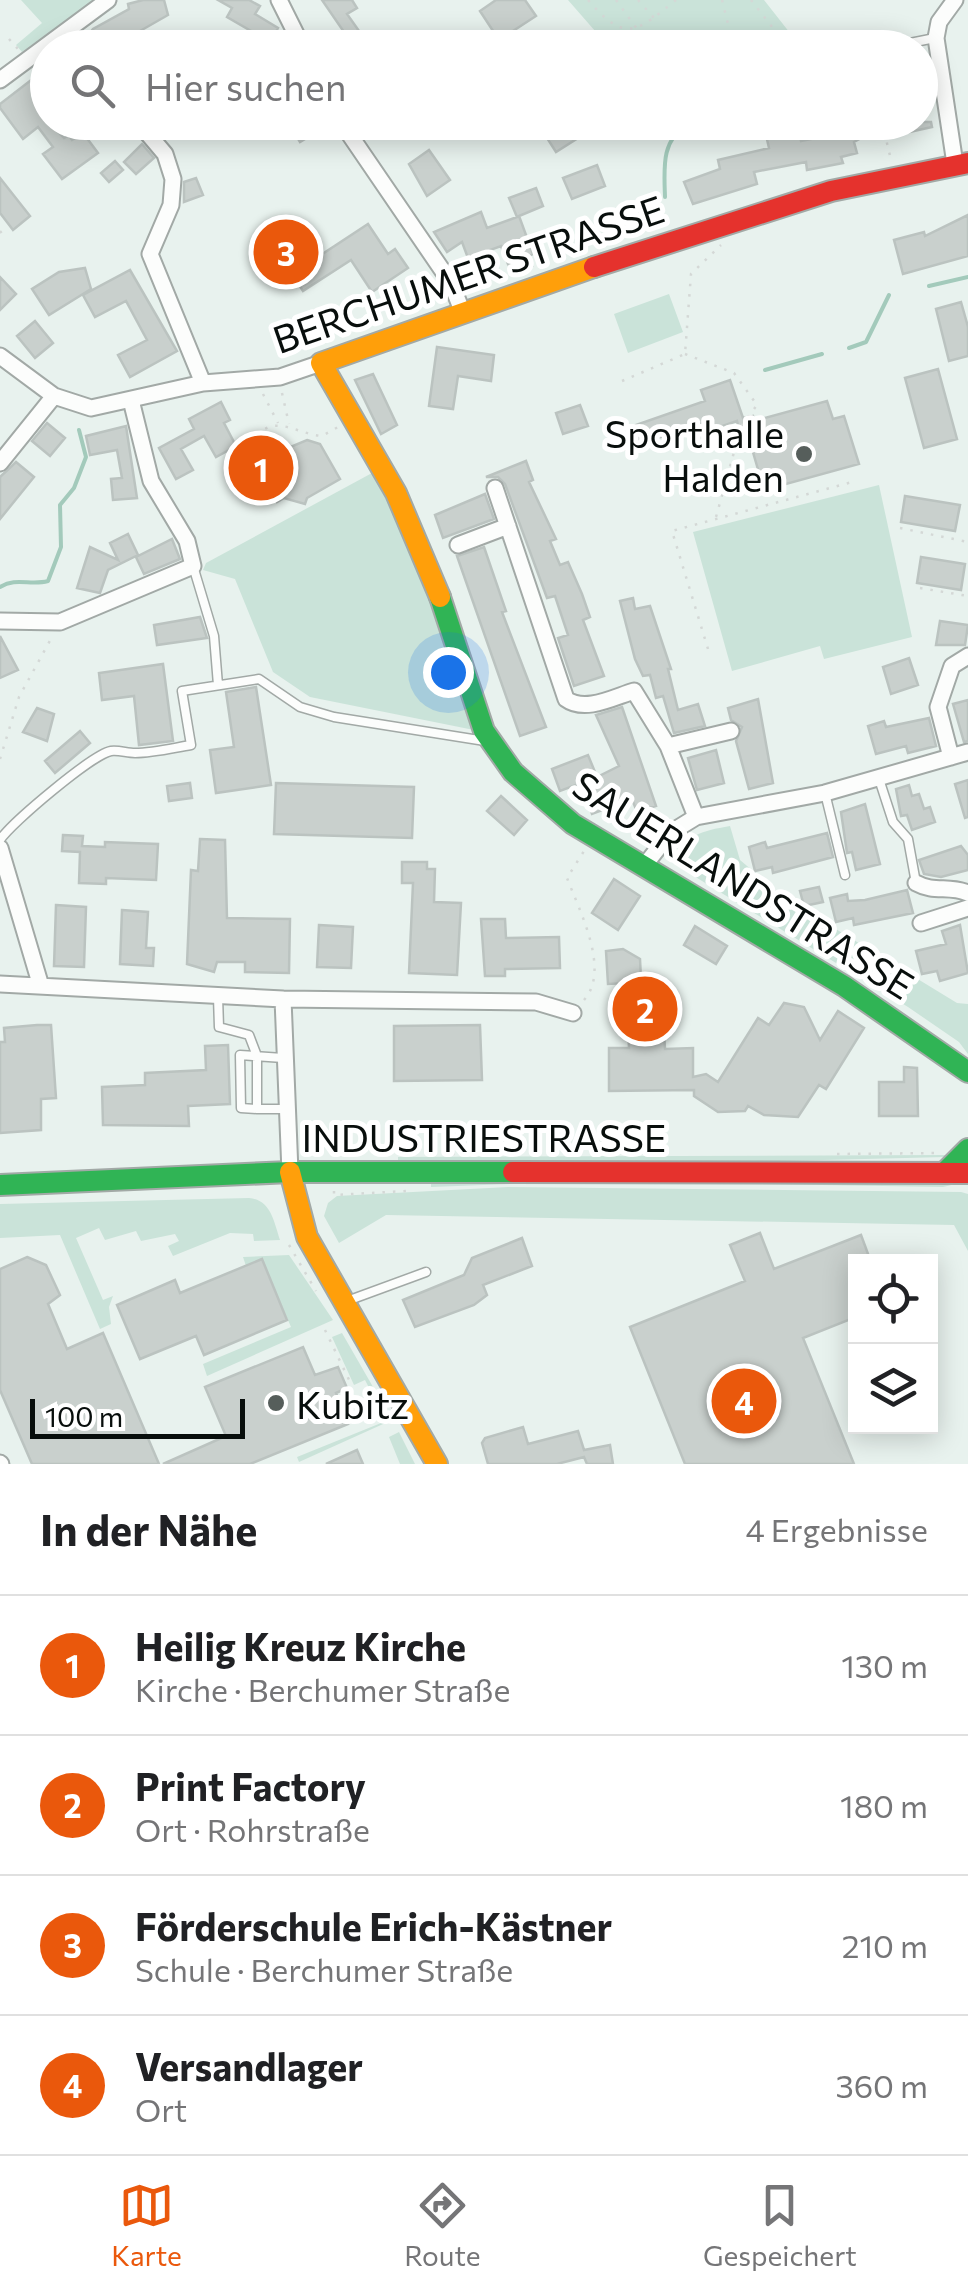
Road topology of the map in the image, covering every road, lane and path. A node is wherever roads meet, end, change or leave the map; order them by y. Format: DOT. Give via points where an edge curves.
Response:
graph roads {
  1 [pos="108,0"];
  2 [pos="279,0"];
  3 [pos="588,0"];
  4 [pos="616,0"];
  5 [pos="638,0"];
  6 [pos="676,0"];
  7 [pos="722,0"];
  8 [pos="751,0"];
  9 [pos="955,0"];
  10 [pos="654,18"];
  11 [pos="641,28"];
  12 [pos="77,30"];
  13 [pos="294,30"];
  14 [pos="627,30"];
  15 [pos="634,30"];
  16 [pos="730,30"];
  17 [pos="774,30"];
  18 [pos="938,30"];
  19 [pos="9,39"];
  20 [pos="14,45"];
  21 [pos="938,48"];
  22 [pos="30,62"];
  23 [pos="0,80"];
  24 [pos="154,140"];
  25 [pos="353,140"];
  26 [pos="886,140"];
  27 [pos="961,164"];
  28 [pos="895,177"];
  29 [pos="724,224"];
  30 [pos="0,230"];
  31 [pos="4,236"];
  32 [pos="462,308"];
  33 [pos="686,354"];
  34 [pos="0,356"];
  35 [pos="321,363"];
  36 [pos="622,381"];
  37 [pos="203,383"];
  38 [pos="54,396"];
  39 [pos="132,400"];
  40 [pos="267,402"];
  41 [pos="284,402"];
  42 [pos="279,424"];
  43 [pos="290,424"];
  44 [pos="335,428"];
  45 [pos="0,463"];
  46 [pos="852,482"];
  47 [pos="245,485"];
  48 [pos="494,488"];
  49 [pos="716,519"];
  50 [pos="508,526"];
  51 [pos="900,528"];
  52 [pos="968,542"];
  53 [pos="458,546"];
  54 [pos="193,566"];
  55 [pos="920,588"];
  56 [pos="968,596"];
  57 [pos="0,621"];
  58 [pos="60,622"];
  59 [pos="708,649"];
  60 [pos="968,656"];
  61 [pos="218,685"];
  62 [pos="731,731"];
  63 [pos="490,742"];
  64 [pos="668,746"];
  65 [pos="968,752"];
  66 [pos="950,758"];
  67 [pos="0,759"];
  68 [pos="879,779"];
  69 [pos="825,793"];
  70 [pos="696,817"];
  71 [pos="594,836"];
  72 [pos="0,840"];
  73 [pos="0,848"];
  74 [pos="645,865"];
  75 [pos="845,875"];
  76 [pos="916,883"];
  77 [pos="932,891"];
  78 [pos="968,893"];
  79 [pos="968,908"];
  80 [pos="938,918"];
  81 [pos="921,923"];
  82 [pos="40,983"];
  83 [pos="0,984"];
  84 [pos="218,997"];
  85 [pos="283,999"];
  86 [pos="573,1013"];
  87 [pos="258,1056"];
  88 [pos="283,1058"];
  89 [pos="968,1072"];
  90 [pos="257,1108"];
  91 [pos="285,1109"];
  92 [pos="968,1149"];
  93 [pos="290,1172"];
  94 [pos="944,1173"];
  95 [pos="968,1174"];
  96 [pos="0,1185"];
  97 [pos="426,1272"];
  98 [pos="347,1301"];
  99 [pos="325,1330"];
  100 [pos="352,1386"];
  101 [pos="437,1464"];
  1 -- 12 [label="street"];
  2 -- 13 [label="street"];
  3 -- 14 [label="path"];
  4 -- 11 [label="path"];
  5 -- 10 [label="path"];
  6 -- 10 [label="path"];
  7 -- 16 [label="path"];
  8 -- 17 [label="path"];
  9 -- 18 [label="street"];
  10 -- 11 [label="path"];
  11 -- 15 [label="path"];
  19 -- 20 [label="path"];
  21 -- 27 [label="street"];
  22 -- 23 [label="street"];
  24 -- 37 [label="street" via="174,179 171,205 150,254"];
  25 -- 32 [label="street"];
  26 -- 28 [label="path"];
  27 -- 28 [label="main road, BERCHUMER STRASSE"];
  28 -- 29 [label="main road, BERCHUMER STRASSE"];
  29 -- 32 [label="main road, BERCHUMER STRASSE"];
  29 -- 33 [label="path" via="724,241 691,274"];
  30 -- 31 [label="path"];
  32 -- 35 [label="main road, BERCHUMER STRASSE"];
  33 -- 36 [label="path"];
  33 -- 49 [label="path" via="734,373 757,405 742,427"];
  34 -- 38 [label="street, BERCHUMER STRASSE"];
  35 -- 37 [label="street, BERCHUMER STRASSE" via="280,377"];
  35 -- 63 [label="main road, SAUERLANDSTRASSE" via="396,493"];
  37 -- 39 [label="street, BERCHUMER STRASSE"];
  38 -- 39 [label="street, BERCHUMER STRASSE" via="91,408"];
  38 -- 45 [label="street"];
  39 -- 54 [label="street" via="151,481"];
  40 -- 42 [label="path"];
  41 -- 43 [label="path"];
  42 -- 43 [label="path"];
  42 -- 47 [label="path" via="250,446"];
  43 -- 44 [label="path" via="316,436"];
  46 -- 49 [label="path"];
  48 -- 50 [label="street"];
  49 -- 59 [label="path" via="672,531"];
  50 -- 53 [label="street"];
  50 -- 64 [label="street" via="566,699 588,704 634,690"];
  51 -- 52 [label="path"];
  54 -- 58 [label="street"];
  54 -- 61 [label="lane" via="214,636"];
  55 -- 56 [label="path"];
  57 -- 58 [label="street"];
  58 -- 67 [label="path" via="19,697"];
  60 -- 66 [label="street" via="952,666 938,707"];
  61 -- 63 [label="lane" via="258,679 300,707 334,717"];
  61 -- 72 [label="lane" via="182,690 191,745 91,758"];
  62 -- 64 [label="street"];
  63 -- 71 [label="main road, SAUERLANDSTRASSE" via="536,793"];
  64 -- 70 [label="street"];
  65 -- 66 [label="street"];
  66 -- 68 [label="street"];
  68 -- 69 [label="street"];
  68 -- 76 [label="lane" via="893,822 908,839"];
  69 -- 70 [label="street"];
  69 -- 75 [label="lane"];
  70 -- 74 [label="street" via="670,833"];
  71 -- 74 [label="main road, SAUERLANDSTRASSE"];
  71 -- 86 [label="path" via="567,878 591,942 591,992"];
  73 -- 82 [label="street"];
  74 -- 89 [label="main road, SAUERLANDSTRASSE" via="844,986"];
  76 -- 77 [label="street"];
  77 -- 78 [label="street" via="951,887"];
  77 -- 80 [label="street"];
  79 -- 80 [label="street"];
  80 -- 81 [label="street"];
  82 -- 83 [label="street"];
  82 -- 84 [label="street"];
  84 -- 85 [label="street"];
  84 -- 87 [label="lane" via="219,1026 249,1035"];
  85 -- 86 [label="street" via="536,1002"];
  85 -- 88 [label="street"];
  87 -- 88 [label="lane"];
  87 -- 90 [label="lane"];
  87 -- 90 [label="lane" via="240,1055 242,1108"];
  88 -- 91 [label="street"];
  90 -- 91 [label="lane"];
  91 -- 93 [label="street"];
  92 -- 94 [label="main road"];
  93 -- 94 [label="main road, INDUSTRIESTRASSE"];
  93 -- 96 [label="main road, INDUSTRIESTRASSE"];
  93 -- 98 [label="main road" via="306,1237"];
  94 -- 95 [label="main road, INDUSTRIESTRASSE"];
  97 -- 98 [label="lane"];
  98 -- 101 [label="main road"];
  99 -- 100 [label="path"];
}
